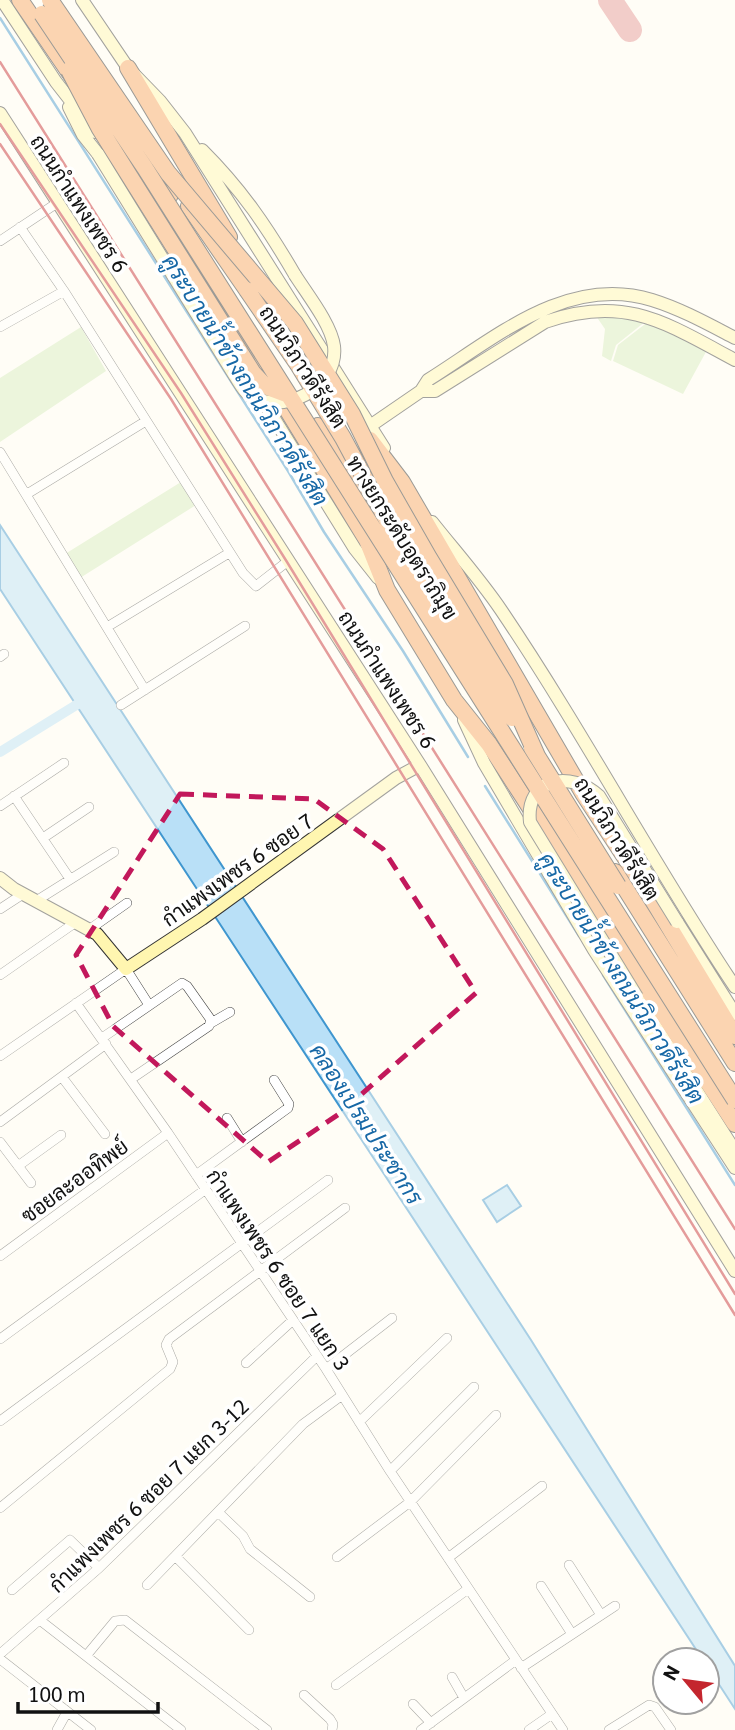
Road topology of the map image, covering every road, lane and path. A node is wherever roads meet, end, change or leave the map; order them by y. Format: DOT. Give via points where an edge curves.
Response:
graph roads {
  1 [pos="2,0"];
  2 [pos="20,0"];
  3 [pos="32,0"];
  4 [pos="58,0"];
  5 [pos="82,0"];
  6 [pos="46,7"];
  7 [pos="128,68"];
  8 [pos="56,82"];
  9 [pos="0,113"];
  10 [pos="185,133"];
  11 [pos="57,203"];
  12 [pos="20,227"];
  13 [pos="0,241"];
  14 [pos="64,290"];
  15 [pos="599,294"];
  16 [pos="651,299"];
  17 [pos="599,309"];
  18 [pos="648,316"];
  19 [pos="0,327"];
  20 [pos="735,338"];
  21 [pos="735,360"];
  22 [pos="421,391"];
  23 [pos="299,397"];
  24 [pos="146,421"];
  25 [pos="370,425"];
  26 [pos="0,452"];
  27 [pos="27,494"];
  28 [pos="229,553"];
  29 [pos="288,561"];
  30 [pos="387,590"];
  31 [pos="244,626"];
  32 [pos="107,627"];
  33 [pos="145,690"];
  34 [pos="454,700"];
  35 [pos="121,705"];
  36 [pos="64,763"];
  37 [pos="420,765"];
  38 [pos="14,796"];
  39 [pos="0,806"];
  40 [pos="89,807"];
  41 [pos="43,838"];
  42 [pos="114,852"];
  43 [pos="0,878"];
  44 [pos="70,879"];
  45 [pos="627,891"];
  46 [pos="23,894"];
  47 [pos="36,901"];
  48 [pos="127,903"];
  49 [pos="0,909"];
  50 [pos="76,922"];
  51 [pos="90,929"];
  52 [pos="693,967"];
  53 [pos="126,970"];
  54 [pos="0,975"];
  55 [pos="735,987"];
  56 [pos="76,1003"];
  57 [pos="149,1005"];
  58 [pos="230,1012"];
  59 [pos="735,1014"];
  60 [pos="211,1023"];
  61 [pos="735,1036"];
  62 [pos="104,1041"];
  63 [pos="0,1056"];
  64 [pos="735,1062"];
  65 [pos="735,1072"];
  66 [pos="62,1077"];
  67 [pos="131,1079"];
  68 [pos="274,1080"];
  69 [pos="735,1100"];
  70 [pos="227,1118"];
  71 [pos="0,1122"];
  72 [pos="735,1124"];
  73 [pos="169,1133"];
  74 [pos="105,1134"];
  75 [pos="61,1135"];
  76 [pos="0,1142"];
  77 [pos="242,1142"];
  78 [pos="735,1151"];
  79 [pos="18,1166"];
  80 [pos="735,1168"];
  81 [pos="196,1175"];
  82 [pos="328,1180"];
  83 [pos="31,1183"];
  84 [pos="206,1189"];
  85 [pos="345,1208"];
  86 [pos="241,1242"];
  87 [pos="0,1256"];
  88 [pos="260,1270"];
  89 [pos="735,1271"];
  90 [pos="392,1318"];
  91 [pos="293,1320"];
  92 [pos="447,1338"];
  93 [pos="0,1339"];
  94 [pos="317,1356"];
  95 [pos="246,1363"];
  96 [pos="326,1369"];
  97 [pos="474,1387"];
  98 [pos="341,1396"];
  99 [pos="496,1415"];
  100 [pos="0,1421"];
  101 [pos="359,1422"];
  102 [pos="390,1471"];
  103 [pos="542,1486"];
  104 [pos="410,1502"];
  105 [pos="0,1508"];
  106 [pos="218,1512"];
  107 [pos="175,1556"];
  108 [pos="337,1557"];
  109 [pos="448,1559"];
  110 [pos="569,1565"];
  111 [pos="99,1568"];
  112 [pos="147,1585"];
  113 [pos="541,1586"];
  114 [pos="468,1589"];
  115 [pos="12,1590"];
  116 [pos="310,1597"];
  117 [pos="615,1606"];
  118 [pos="601,1615"];
  119 [pos="41,1621"];
  120 [pos="249,1630"];
  121 [pos="572,1634"];
  122 [pos="86,1656"];
  123 [pos="0,1657"];
  124 [pos="518,1664"];
  125 [pos="452,1677"];
  126 [pos="336,1685"];
  127 [pos="304,1695"];
  128 [pos="464,1698"];
  129 [pos="413,1704"];
  130 [pos="67,1712"];
  131 [pos="552,1714"];
  132 [pos="430,1723"];
  133 [pos="57,1730"];
  134 [pos="91,1730"];
  135 [pos="181,1730"];
  136 [pos="267,1730"];
  137 [pos="332,1730"];
  138 [pos="421,1730"];
  139 [pos="529,1730"];
  140 [pos="563,1730"];
  141 [pos="609,1730"];
  142 [pos="671,1730"];
  1 -- 8 [label="main road, ถนนวิภาวดีรังสิต"];
  2 -- 30 [label="highway, ถนนวิภาวดีรังสิต" via="252,352 367,540"];
  3 -- 6 [label="highway, ทางยกระดับอุตราภิมุข"];
  4 -- 45 [label="highway, ถนนวิภาวดีรังสิต" via="177,208 367,503 516,714"];
  5 -- 7 [label="main road, ถนนวิภาวดีรังสิต"];
  6 -- 23 [label="highway, bridge" via="100,129 253,373 265,386"];
  6 -- 65 [label="highway, ทางยกระดับอุตราภิมุข, bridge" via="168,173 295,323 352,414 429,558 505,684 537,756"];
  6 -- 69 [label="highway, ทางยกระดับอุตราภิมุข, bridge"];
  7 -- 10 [label="main road, ถนนวิภาวดีรังสิต"];
  7 -- 52 [label="highway" via="220,224 306,354 402,482 583,793"];
  8 -- 23 [label="main road, bridge" via="83,135 247,393 272,403"];
  8 -- 30 [label="main road, ถนนวิภาวดีรังสิต" via="91,126 355,549"];
  9 -- 11 [label="main road, ถนนกำแพงเพชร 6"];
  10 -- 23 [label="main road, bridge" via="230,177 260,216 331,336 334,349 324,381"];
  10 -- 25 [label="main road, ถนนวิภาวดีรังสิต"];
  11 -- 12 [label="street"];
  11 -- 29 [label="main road, ถนนกำแพงเพชร 6"];
  12 -- 13 [label="street"];
  12 -- 14 [label="street"];
  14 -- 19 [label="street"];
  14 -- 24 [label="street"];
  15 -- 16 [label="main road"];
  15 -- 17 [label="main road"];
  15 -- 22 [label="main road" via="539,310 428,380"];
  16 -- 18 [label="main road"];
  16 -- 20 [label="main road"];
  17 -- 18 [label="main road"];
  17 -- 22 [label="main road" via="545,322 435,391"];
  18 -- 21 [label="main road"];
  22 -- 25 [label="main road"];
  24 -- 27 [label="street"];
  24 -- 28 [label="street"];
  25 -- 55 [label="main road, ถนนวิภาวดีรังสิต" via="430,520 534,660"];
  26 -- 27 [label="street"];
  27 -- 32 [label="street"];
  28 -- 29 [label="street" via="256,586"];
  28 -- 32 [label="street"];
  29 -- 37 [label="main road, ถนนกำแพงเพชร 6"];
  30 -- 34 [label="highway, ถนนวิภาวดีรังสิต"];
  31 -- 33 [label="street"];
  32 -- 33 [label="street"];
  33 -- 35 [label="street"];
  34 -- 72 [label="highway, ถนนวิภาวดีรังสิต" via="489,744"];
  34 -- 80 [label="main road, ถนนวิภาวดีรังสิต" via="484,762 594,950"];
  36 -- 38 [label="street"];
  37 -- 53 [label="main road, กำแพงเพชร 6 ซอย 7"];
  37 -- 89 [label="main road, ถนนกำแพงเพชร 6"];
  38 -- 39 [label="street"];
  38 -- 41 [label="street"];
  40 -- 41 [label="street"];
  41 -- 44 [label="street"];
  42 -- 44 [label="street"];
  43 -- 46 [label="main road"];
  44 -- 47 [label="street"];
  45 -- 52 [label="highway"];
  45 -- 64 [label="highway, ถนนวิภาวดีรังสิต"];
  46 -- 47 [label="main road"];
  46 -- 49 [label="street"];
  47 -- 50 [label="main road"];
  48 -- 51 [label="street"];
  50 -- 51 [label="main road"];
  50 -- 54 [label="street"];
  51 -- 53 [label="main road"];
  52 -- 61 [label="highway"];
  53 -- 56 [label="street, กำแพงเพชร 6 ซอย 7"];
  53 -- 57 [label="street"];
  56 -- 62 [label="street, กำแพงเพชร 6 ซอย 7 แยก 3"];
  56 -- 63 [label="street, กำแพงเพชร 6 ซอย 7"];
  57 -- 60 [label="street" via="182,983"];
  57 -- 62 [label="street"];
  58 -- 60 [label="street"];
  59 -- 78 [label="main road, bridge" via="599,796 572,781 556,780 543,786 528,810 530,822"];
  60 -- 67 [label="street"];
  62 -- 66 [label="street"];
  62 -- 67 [label="street, กำแพงเพชร 6 ซอย 7 แยก 3"];
  66 -- 71 [label="street"];
  66 -- 74 [label="street"];
  67 -- 73 [label="street, กำแพงเพชร 6 ซอย 7 แยก 3"];
  68 -- 77 [label="street" via="288,1108"];
  70 -- 77 [label="street"];
  73 -- 81 [label="street, กำแพงเพชร 6 ซอย 7 แยก 3"];
  73 -- 87 [label="street, ซอยละออทิพย์"];
  75 -- 79 [label="street"];
  76 -- 79 [label="street"];
  77 -- 81 [label="street"];
  79 -- 83 [label="street"];
  81 -- 84 [label="street, กำแพงเพชร 6 ซอย 7 แยก 3"];
  82 -- 86 [label="street"];
  84 -- 86 [label="street, กำแพงเพชร 6 ซอย 7 แยก 3"];
  84 -- 93 [label="street"];
  85 -- 88 [label="street"];
  86 -- 88 [label="street, กำแพงเพชร 6 ซอย 7 แยก 3"];
  86 -- 100 [label="street"];
  88 -- 91 [label="street, กำแพงเพชร 6 ซอย 7 แยก 3"];
  88 -- 105 [label="street" via="166,1342 173,1362 170,1369"];
  90 -- 96 [label="street"];
  91 -- 94 [label="street, กำแพงเพชร 6 ซอย 7 แยก 3"];
  91 -- 95 [label="street"];
  92 -- 101 [label="street"];
  94 -- 96 [label="street, กำแพงเพชร 6 ซอย 7 แยก 3"];
  94 -- 111 [label="street, กำแพงเพชร 6 ซอย 7 แยก 3-12"];
  96 -- 98 [label="street, กำแพงเพชร 6 ซอย 7 แยก 3"];
  97 -- 102 [label="street"];
  98 -- 101 [label="street, กำแพงเพชร 6 ซอย 7 แยก 3"];
  98 -- 106 [label="street" via="303,1424"];
  99 -- 104 [label="street"];
  101 -- 102 [label="street, กำแพงเพชร 6 ซอย 7 แยก 3"];
  102 -- 104 [label="street, กำแพงเพชร 6 ซอย 7 แยก 3"];
  103 -- 109 [label="street"];
  104 -- 108 [label="street"];
  104 -- 109 [label="street, กำแพงเพชร 6 ซอย 7 แยก 3"];
  106 -- 107 [label="street"];
  106 -- 116 [label="street" via="250,1549"];
  107 -- 112 [label="street"];
  107 -- 120 [label="street"];
  109 -- 114 [label="street, กำแพงเพชร 6 ซอย 7 แยก 3"];
  110 -- 118 [label="street"];
  111 -- 115 [label="street" via="70,1540"];
  111 -- 119 [label="street, กำแพงเพชร 6 ซอย 7 แยก 3-12"];
  113 -- 121 [label="street"];
  114 -- 124 [label="street, กำแพงเพชร 6 ซอย 7 แยก 3"];
  114 -- 126 [label="street"];
  117 -- 118 [label="street"];
  118 -- 121 [label="street"];
  119 -- 122 [label="street"];
  119 -- 123 [label="street, กำแพงเพชร 6 ซอย 7 แยก 3-12"];
  121 -- 124 [label="street"];
  122 -- 135 [label="street"];
  122 -- 136 [label="street" via="115,1621 125,1620"];
  123 -- 130 [label="street"];
  124 -- 128 [label="street"];
  124 -- 131 [label="street, กำแพงเพชร 6 ซอย 7 แยก 3"];
  125 -- 128 [label="street"];
  127 -- 137 [label="street" via="330,1720"];
  128 -- 132 [label="street"];
  129 -- 132 [label="street"];
  130 -- 133 [label="street"];
  130 -- 134 [label="street"];
  131 -- 139 [label="street"];
  131 -- 140 [label="street, กำแพงเพชร 6 ซอย 7 แยก 3"];
  132 -- 138 [label="street"];
  141 -- 142 [label="street" via="649,1705"];
}
